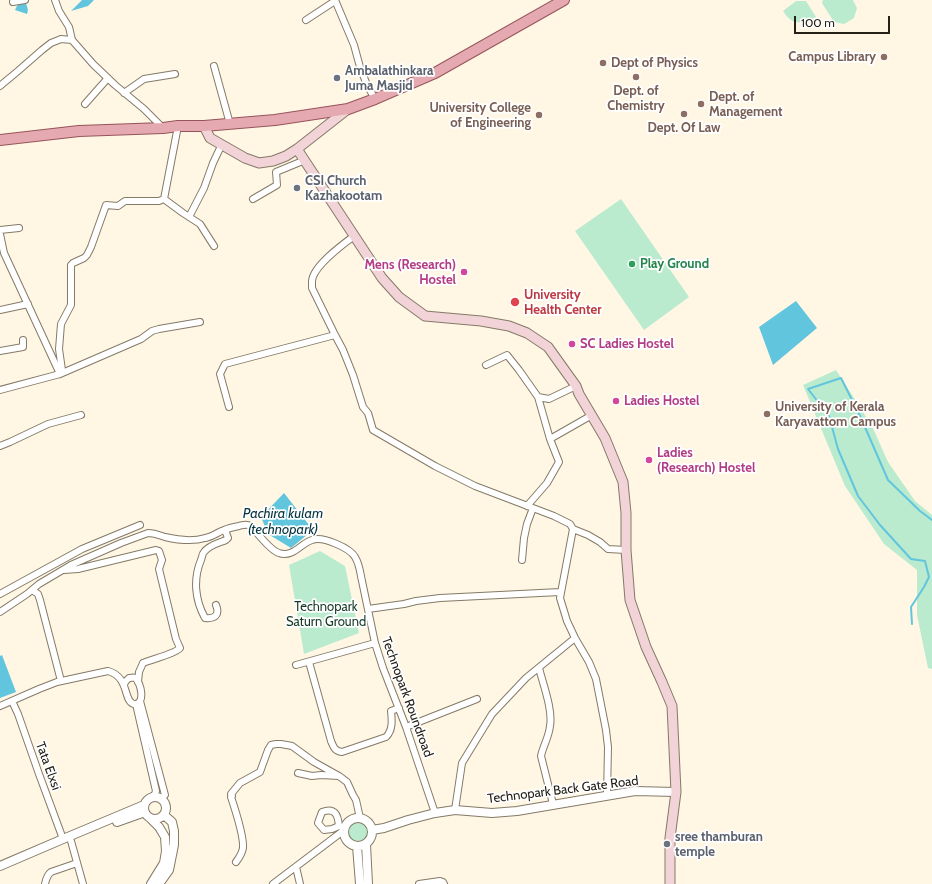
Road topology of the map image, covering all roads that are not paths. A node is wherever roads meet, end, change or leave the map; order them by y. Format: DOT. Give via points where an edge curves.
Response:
graph roads {
  1 [pos="25,0"];
  2 [pos="55,0"];
  3 [pos="335,0"];
  4 [pos="564,0"];
  5 [pos="14,2"];
  6 [pos="306,20"];
  7 [pos="72,40"];
  8 [pos="214,66"];
  9 [pos="175,74"];
  10 [pos="108,78"];
  11 [pos="0,86"];
  12 [pos="124,93"];
  13 [pos="376,99"];
  14 [pos="85,104"];
  15 [pos="348,109"];
  16 [pos="230,124"];
  17 [pos="178,126"];
  18 [pos="204,126"];
  19 [pos="163,128"];
  20 [pos="0,140"];
  21 [pos="222,144"];
  22 [pos="298,149"];
  23 [pos="305,160"];
  24 [pos="164,199"];
  25 [pos="253,199"];
  26 [pos="189,217"];
  27 [pos="19,228"];
  28 [pos="0,230"];
  29 [pos="0,234"];
  30 [pos="354,236"];
  31 [pos="214,246"];
  32 [pos="28,304"];
  33 [pos="0,310"];
  34 [pos="200,322"];
  35 [pos="335,335"];
  36 [pos="23,340"];
  37 [pos="0,351"];
  38 [pos="486,365"];
  39 [pos="60,374"];
  40 [pos="576,386"];
  41 [pos="0,390"];
  42 [pos="538,397"];
  43 [pos="229,407"];
  44 [pos="592,415"];
  45 [pos="81,416"];
  46 [pos="550,439"];
  47 [pos="0,446"];
  48 [pos="530,507"];
  49 [pos="140,525"];
  50 [pos="573,529"];
  51 [pos="225,530"];
  52 [pos="626,550"];
  53 [pos="522,560"];
  54 [pos="63,570"];
  55 [pos="32,590"];
  56 [pos="560,592"];
  57 [pos="0,594"];
  58 [pos="216,605"];
  59 [pos="368,609"];
  60 [pos="0,612"];
  61 [pos="575,638"];
  62 [pos="375,643"];
  63 [pos="309,662"];
  64 [pos="296,665"];
  65 [pos="539,668"];
  66 [pos="61,681"];
  67 [pos="138,682"];
  68 [pos="124,685"];
  69 [pos="477,699"];
  70 [pos="12,700"];
  71 [pos="138,702"];
  72 [pos="0,706"];
  73 [pos="399,708"];
  74 [pos="406,727"];
  75 [pos="298,773"];
  76 [pos="339,776"];
  77 [pos="676,792"];
  78 [pos="607,796"];
  79 [pos="161,799"];
  80 [pos="554,804"];
  81 [pos="146,805"];
  82 [pos="455,810"];
  83 [pos="435,813"];
  84 [pos="164,814"];
  85 [pos="360,818"];
  86 [pos="151,819"];
  87 [pos="342,828"];
  88 [pos="372,830"];
  89 [pos="67,840"];
  90 [pos="366,844"];
  91 [pos="357,846"];
  92 [pos="236,862"];
  93 [pos="77,863"];
  94 [pos="0,866"];
  95 [pos="296,867"];
  96 [pos="0,871"];
  97 [pos="45,884"];
  98 [pos="82,884"];
  99 [pos="151,884"];
  100 [pos="159,884"];
  101 [pos="273,884"];
  102 [pos="300,884"];
  103 [pos="360,884"];
  104 [pos="368,884"];
  105 [pos="419,884"];
  106 [pos="444,884"];
  107 [pos="670,884"];
  1 -- 5 [label="street"];
  2 -- 7 [label="street" via="69,27"];
  3 -- 6 [label="street"];
  3 -- 13 [label="street" via="354,45 360,68"];
  4 -- 13 [label="main road" via="435,73"];
  7 -- 10 [label="street"];
  7 -- 11 [label="street" via="61,39 51,42"];
  8 -- 16 [label="street"];
  9 -- 12 [label="street" via="144,79"];
  10 -- 12 [label="street"];
  10 -- 14 [label="street"];
  12 -- 19 [label="street"];
  13 -- 15 [label="main road"];
  15 -- 16 [label="main road"];
  15 -- 22 [label="main road"];
  16 -- 18 [label="main road"];
  17 -- 18 [label="main road"];
  17 -- 19 [label="main road"];
  17 -- 24 [label="street"];
  18 -- 21 [label="main road" via="210,138"];
  19 -- 20 [label="main road" via="80,132"];
  21 -- 22 [label="main road" via="245,158 260,163 273,161"];
  21 -- 26 [label="street"];
  22 -- 23 [label="main road"];
  23 -- 25 [label="street" via="276,172 277,185"];
  23 -- 30 [label="main road"];
  24 -- 26 [label="street"];
  24 -- 39 [label="street" via="125,201 118,206 106,206 87,256 71,265 71,305 61,324"];
  26 -- 31 [label="street" via="200,224"];
  27 -- 28 [label="street"];
  29 -- 32 [label="street" via="4,253"];
  30 -- 35 [label="street" via="331,254 312,281 312,288"];
  30 -- 40 [label="main road" via="382,278 400,297 424,316 481,321 509,326 527,333 548,347"];
  32 -- 33 [label="street"];
  32 -- 39 [label="street"];
  34 -- 39 [label="street" via="152,331 141,339"];
  35 -- 43 [label="street" via="225,364 220,374"];
  35 -- 48 [label="street" via="373,430 435,466 476,486"];
  36 -- 37 [label="street" via="23,347"];
  38 -- 42 [label="street" via="507,356"];
  39 -- 41 [label="street"];
  40 -- 42 [label="street" via="549,400"];
  40 -- 44 [label="main road"];
  42 -- 46 [label="street"];
  44 -- 46 [label="street"];
  44 -- 52 [label="main road" via="605,438 623,482"];
  45 -- 47 [label="street" via="48,424"];
  46 -- 48 [label="street" via="560,462"];
  48 -- 50 [label="street" via="570,524"];
  48 -- 53 [label="street"];
  49 -- 57 [label="street" via="82,549"];
  50 -- 52 [label="street" via="588,535 608,549"];
  50 -- 56 [label="street"];
  51 -- 54 [label="street, Technopark Roundroad" via="192,540 148,533 120,543"];
  51 -- 58 [label="street" via="228,538 204,552 197,568 198,603 205,618 218,613"];
  51 -- 59 [label="street, Technopark Roundroad" via="246,524 253,527 279,554 289,554 312,539 325,540 342,547 354,555 359,564"];
  52 -- 77 [label="main road" via="630,600 646,647 672,706"];
  54 -- 55 [label="street, Technopark Roundroad"];
  54 -- 67 [label="street" via="159,551 162,560 158,569 180,648 143,663"];
  55 -- 60 [label="street, Technopark Roundroad"];
  55 -- 66 [label="street" via="38,594 40,600"];
  56 -- 59 [label="street" via="440,598"];
  56 -- 61 [label="street" via="567,621"];
  59 -- 62 [label="street, Technopark Roundroad"];
  61 -- 65 [label="street"];
  61 -- 78 [label="street" via="594,673 602,704 608,747"];
  62 -- 63 [label="street"];
  62 -- 73 [label="street, Technopark Roundroad"];
  63 -- 64 [label="street"];
  63 -- 73 [label="street" via="331,741 338,752 386,737 391,729 391,711"];
  65 -- 80 [label="street" via="548,699 551,724 542,756"];
  65 -- 82 [label="street" via="492,714 462,763"];
  66 -- 68 [label="street" via="108,671 117,675"];
  66 -- 70 [label="street"];
  67 -- 68 [label="street" via="134,678 129,678"];
  67 -- 71 [label="street" via="142,697"];
  68 -- 71 [label="street" via="129,700 132,703"];
  69 -- 74 [label="street"];
  70 -- 72 [label="street"];
  70 -- 89 [label="street, Tata Elxsi"];
  71 -- 79 [label="street" via="149,732 165,795"];
  71 -- 81 [label="street" via="156,791"];
  73 -- 74 [label="street, Technopark Roundroad"];
  74 -- 83 [label="street, Technopark Roundroad"];
  75 -- 76 [label="street"];
  76 -- 85 [label="street" via="347,782 356,800"];
  76 -- 92 [label="street" via="292,746 271,745 260,772 240,783 231,794 243,838 241,855"];
  77 -- 78 [label="street, Technopark Back Gate Road" via="635,792"];
  77 -- 107 [label="main road" via="670,838"];
  78 -- 80 [label="street, Technopark Back Gate Road"];
  79 -- 81 [label="street" via="155,797"];
  79 -- 84 [label="street" via="166,804"];
  80 -- 82 [label="street, Technopark Back Gate Road" via="492,813"];
  81 -- 86 [label="street"];
  81 -- 89 [label="street"];
  82 -- 83 [label="street, Technopark Back Gate Road"];
  83 -- 88 [label="street, Technopark Back Gate Road"];
  84 -- 86 [label="street" via="160,818"];
  84 -- 100 [label="street" via="172,822 174,845 169,870"];
  85 -- 87 [label="street" via="350,820"];
  85 -- 88 [label="street" via="369,823"];
  86 -- 99 [label="street" via="165,837 166,850 164,863"];
  87 -- 91 [label="street" via="349,843"];
  87 -- 95 [label="street"];
  88 -- 90 [label="street"];
  89 -- 93 [label="street, Tata Elxsi"];
  89 -- 94 [label="street"];
  89 -- 96 [label="street"];
  90 -- 91 [label="street"];
  90 -- 104 [label="street"];
  91 -- 103 [label="street"];
  93 -- 97 [label="street" via="51,872"];
  93 -- 98 [label="street, Tata Elxsi"];
  95 -- 101 [label="street"];
  95 -- 102 [label="street"];
  105 -- 106 [label="street" via="440,881"];
}
